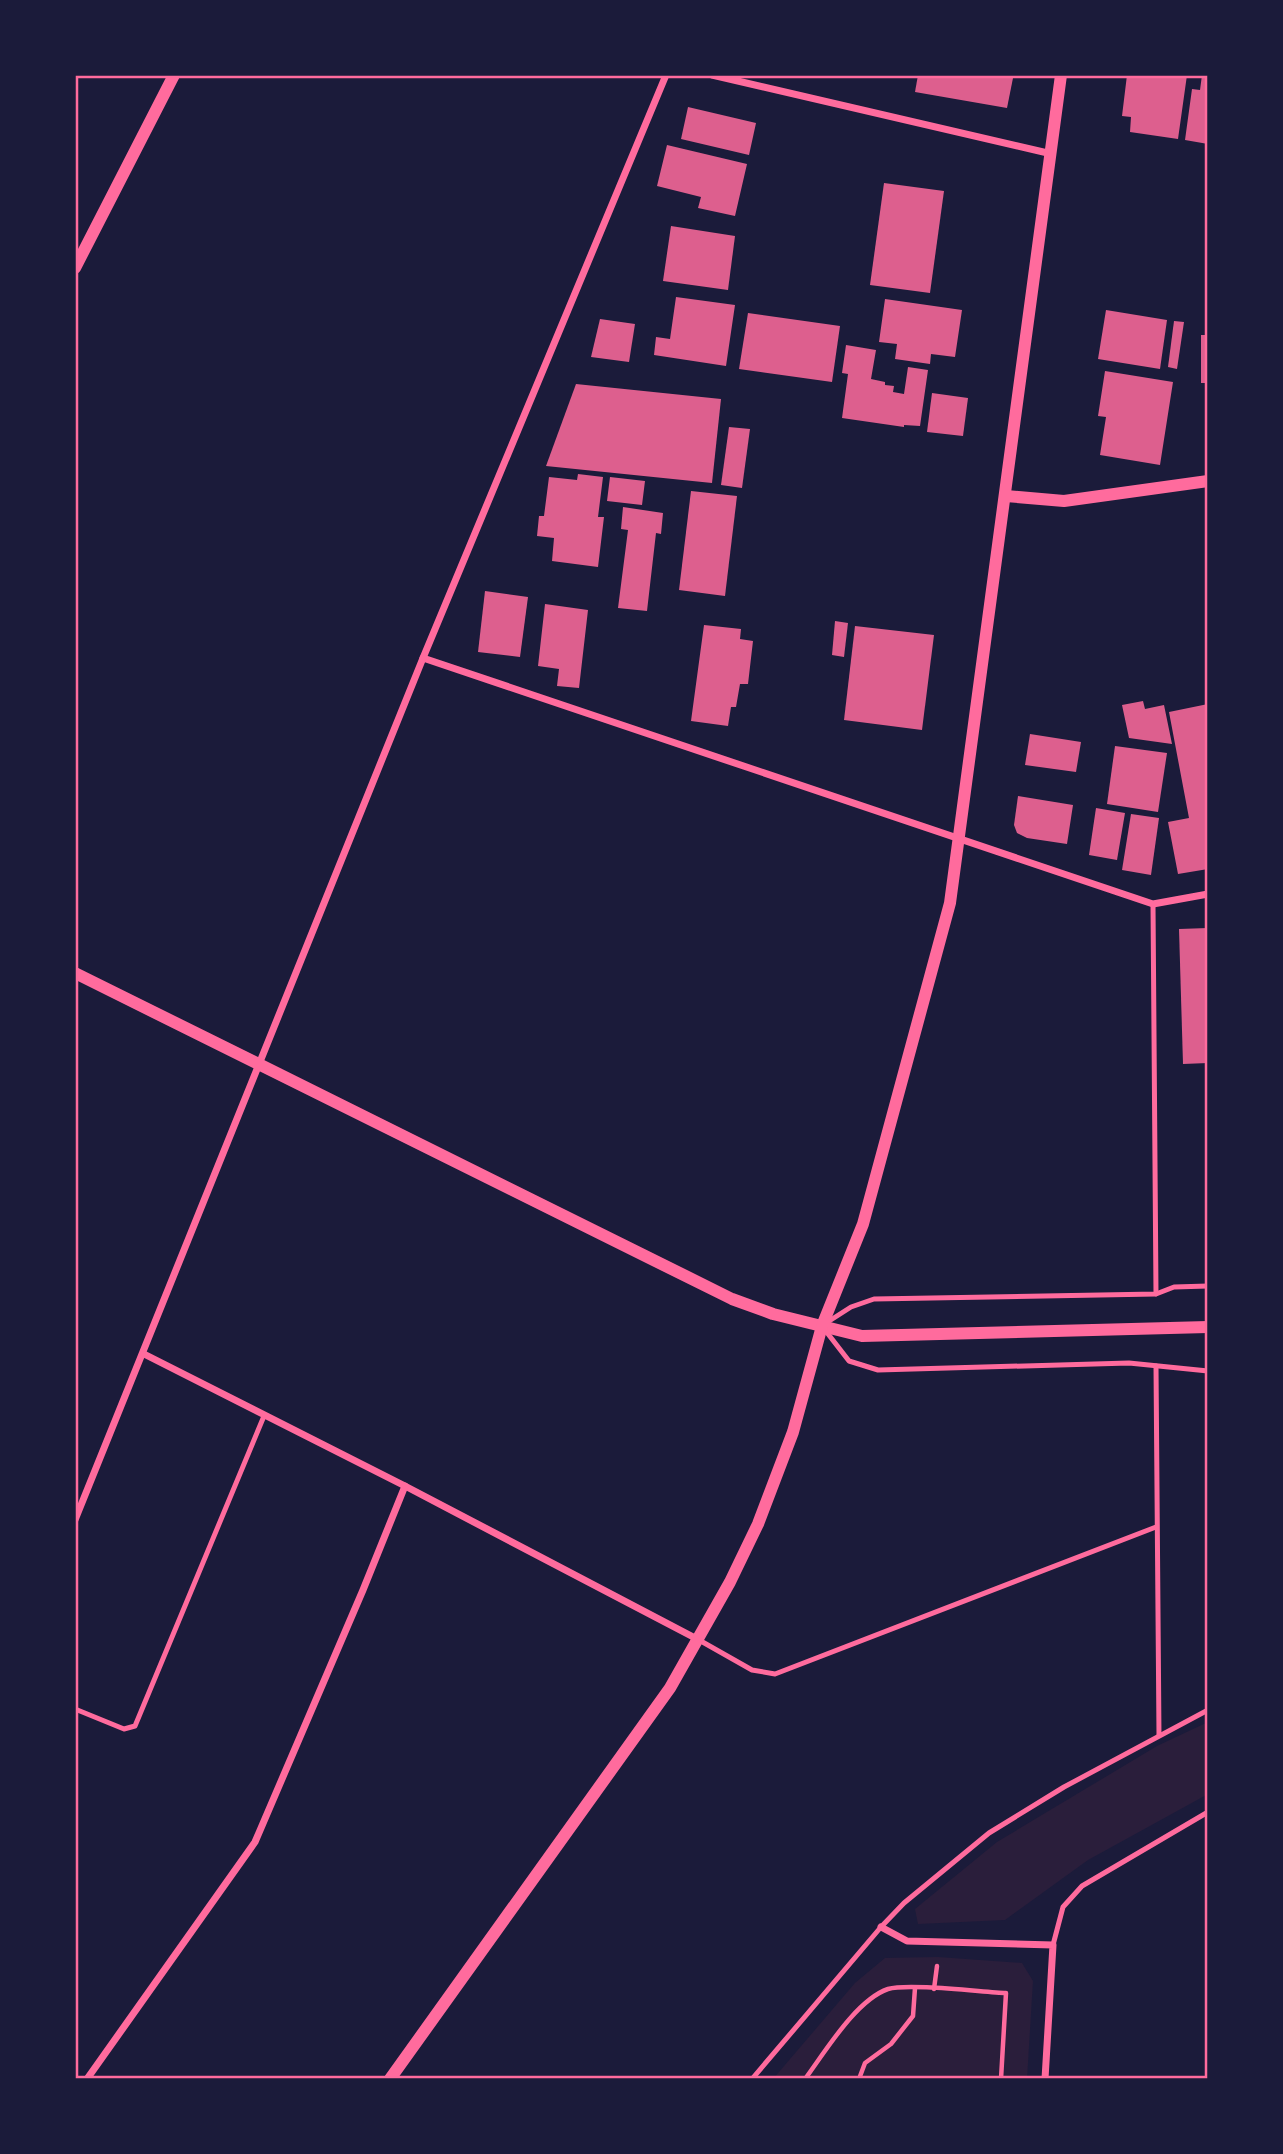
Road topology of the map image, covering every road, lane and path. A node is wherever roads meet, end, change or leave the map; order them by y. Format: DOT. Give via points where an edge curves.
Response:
graph roads {
  1 [pos="174,75"];
  2 [pos="666,75"];
  3 [pos="712,75"];
  4 [pos="1062,75"];
  5 [pos="1052,154"];
  6 [pos="75,268"];
  7 [pos="1208,481"];
  8 [pos="1006,496"];
  9 [pos="422,658"];
  10 [pos="959,838"];
  11 [pos="1208,894"];
  12 [pos="1153,904"];
  13 [pos="75,973"];
  14 [pos="258,1063"];
  15 [pos="1208,1286"];
  16 [pos="1156,1293"];
  17 [pos="822,1326"];
  18 [pos="1208,1327"];
  19 [pos="144,1354"];
  20 [pos="1156,1366"];
  21 [pos="1208,1371"];
  22 [pos="264,1416"];
  23 [pos="405,1486"];
  24 [pos="75,1520"];
  25 [pos="1157,1527"];
  26 [pos="699,1640"];
  27 [pos="75,1709"];
  28 [pos="1208,1710"];
  29 [pos="1159,1735"];
  30 [pos="1208,1812"];
  31 [pos="881,1927"];
  32 [pos="1053,1945"];
  33 [pos="938,1957"];
  34 [pos="915,1988"];
  35 [pos="934,1989"];
  36 [pos="87,2079"];
  37 [pos="390,2079"];
  38 [pos="752,2079"];
  39 [pos="805,2079"];
  40 [pos="859,2079"];
  41 [pos="1001,2079"];
  42 [pos="1045,2079"];
  1 -- 6 [label="street"];
  2 -- 9 [label="street"];
  3 -- 5 [label="street"];
  4 -- 5 [label="street"];
  5 -- 8 [label="street"];
  7 -- 8 [label="street" via="1064,501"];
  8 -- 10 [label="street"];
  9 -- 10 [label="street"];
  9 -- 14 [label="street"];
  10 -- 12 [label="street"];
  10 -- 17 [label="street" via="950,903 863,1224"];
  11 -- 12 [label="street"];
  12 -- 16 [label="lane"];
  13 -- 14 [label="street"];
  14 -- 17 [label="street" via="732,1299"];
  14 -- 19 [label="street"];
  15 -- 16 [label="lane" via="1174,1287"];
  16 -- 17 [label="lane" via="874,1299"];
  17 -- 18 [label="street" via="862,1336"];
  17 -- 20 [label="lane" via="849,1361 878,1370"];
  17 -- 26 [label="street" via="793,1432 758,1524"];
  19 -- 22 [label="street"];
  19 -- 24 [label="street"];
  20 -- 21 [label="lane"];
  20 -- 25 [label="lane"];
  22 -- 23 [label="street"];
  22 -- 27 [label="lane" via="135,1726 124,1729"];
  23 -- 26 [label="street"];
  23 -- 36 [label="street" via="255,1842"];
  25 -- 26 [label="lane" via="775,1674 752,1670"];
  25 -- 29 [label="lane"];
  26 -- 37 [label="street" via="670,1688"];
  28 -- 29 [label="lane"];
  29 -- 31 [label="lane" via="989,1833"];
  30 -- 32 [label="lane" via="1082,1886 1063,1907"];
  31 -- 32 [label="street" via="906,1941"];
  31 -- 38 [label="lane"];
  32 -- 42 [label="street"];
  33 -- 35 [label="path"];
  34 -- 35 [label="path"];
  34 -- 39 [label="path" via="890,1989 878,1995 846,2022"];
  34 -- 40 [label="path" via="912,2015 891,2044 865,2063"];
  35 -- 41 [label="path" via="1006,1993"];
}
